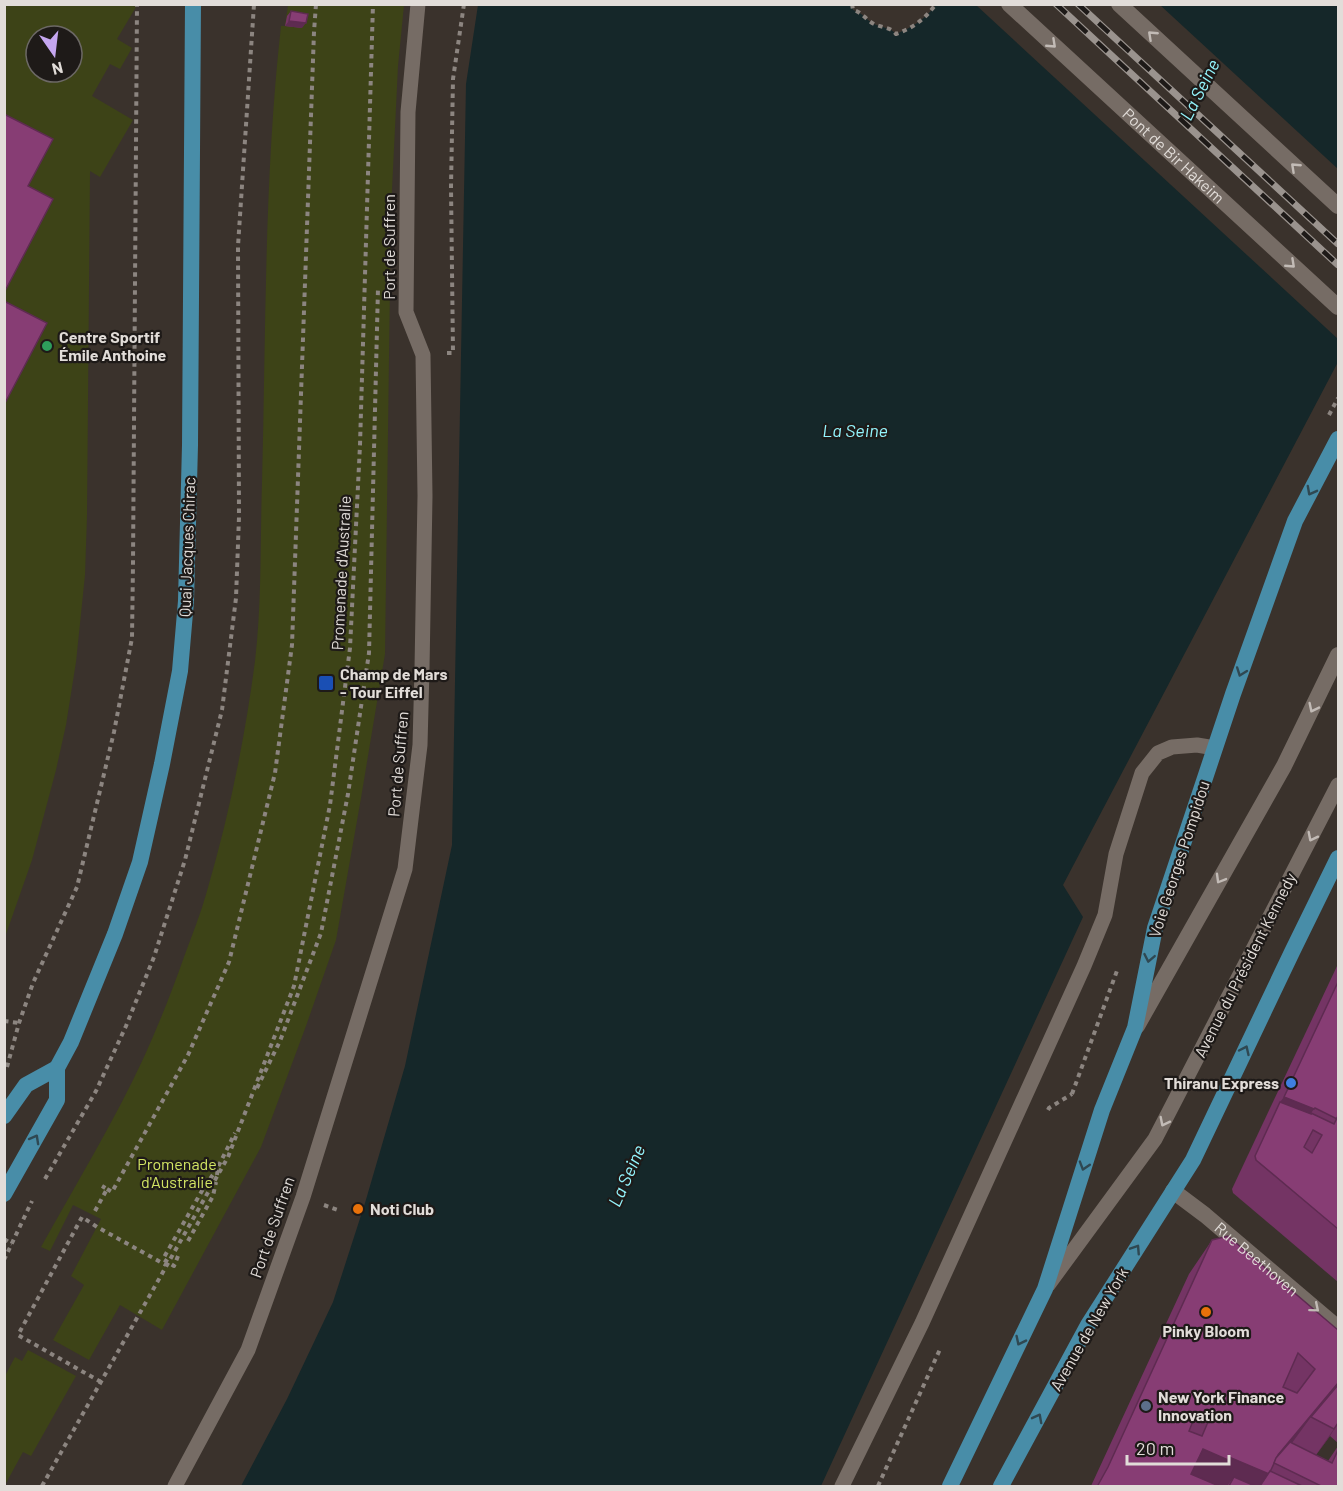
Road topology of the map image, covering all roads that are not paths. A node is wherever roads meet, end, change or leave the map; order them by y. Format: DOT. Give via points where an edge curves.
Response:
graph roads {
  1 [pos="193,4"];
  2 [pos="418,4"];
  3 [pos="1009,4"];
  4 [pos="1119,4"];
  5 [pos="1338,206"];
  6 [pos="1338,308"];
  7 [pos="1338,439"];
  8 [pos="1338,655"];
  9 [pos="1215,748"];
  10 [pos="1338,785"];
  11 [pos="1338,858"];
  12 [pos="1135,1028"];
  13 [pos="57,1068"];
  14 [pos="4,1116"];
  15 [pos="1173,1191"];
  16 [pos="4,1194"];
  17 [pos="1045,1289"];
  18 [pos="1338,1328"];
  19 [pos="175,1486"];
  20 [pos="842,1486"];
  21 [pos="950,1486"];
  22 [pos="1003,1486"];
  1 -- 13 [label="main road, Quai Jacques Chirac" via="190,445 180,671 140,862 115,934"];
  2 -- 19 [label="lane, Port de Suffren" via="408,112 406,312 423,355 425,496 420,745 405,869 303,1197 248,1350"];
  3 -- 6 [label="main road, Pont de Bir Hakeim, one-way"];
  5 -- 4 [label="main road, one-way"];
  7 -- 9 [label="main road, Voie Georges Pompidou, one-way" via="1295,521"];
  8 -- 12 [label="main road, one-way" via="1284,766"];
  9 -- 12 [label="main road, Voie Georges Pompidou, one-way" via="1155,928"];
  9 -- 20 [label="lane" via="1172,747 1158,753 1142,773 1116,854 1105,915 1084,966 922,1323"];
  10 -- 17 [label="lane, Avenue du Président Kennedy, one-way" via="1155,1139"];
  15 -- 11 [label="main road, one-way" via="1193,1160"];
  12 -- 17 [label="main road, Voie Georges Pompidou, one-way" via="1101,1110"];
  13 -- 14 [label="main road" via="26,1085"];
  16 -- 13 [label="main road, Quai Jacques Chirac, one-way" via="57,1100"];
  15 -- 18 [label="main road, Rue Beethoven, one-way"];
  22 -- 15 [label="main road, Avenue de New York, one-way" via="1088,1325"];
  17 -- 21 [label="main road, one-way"];
}
